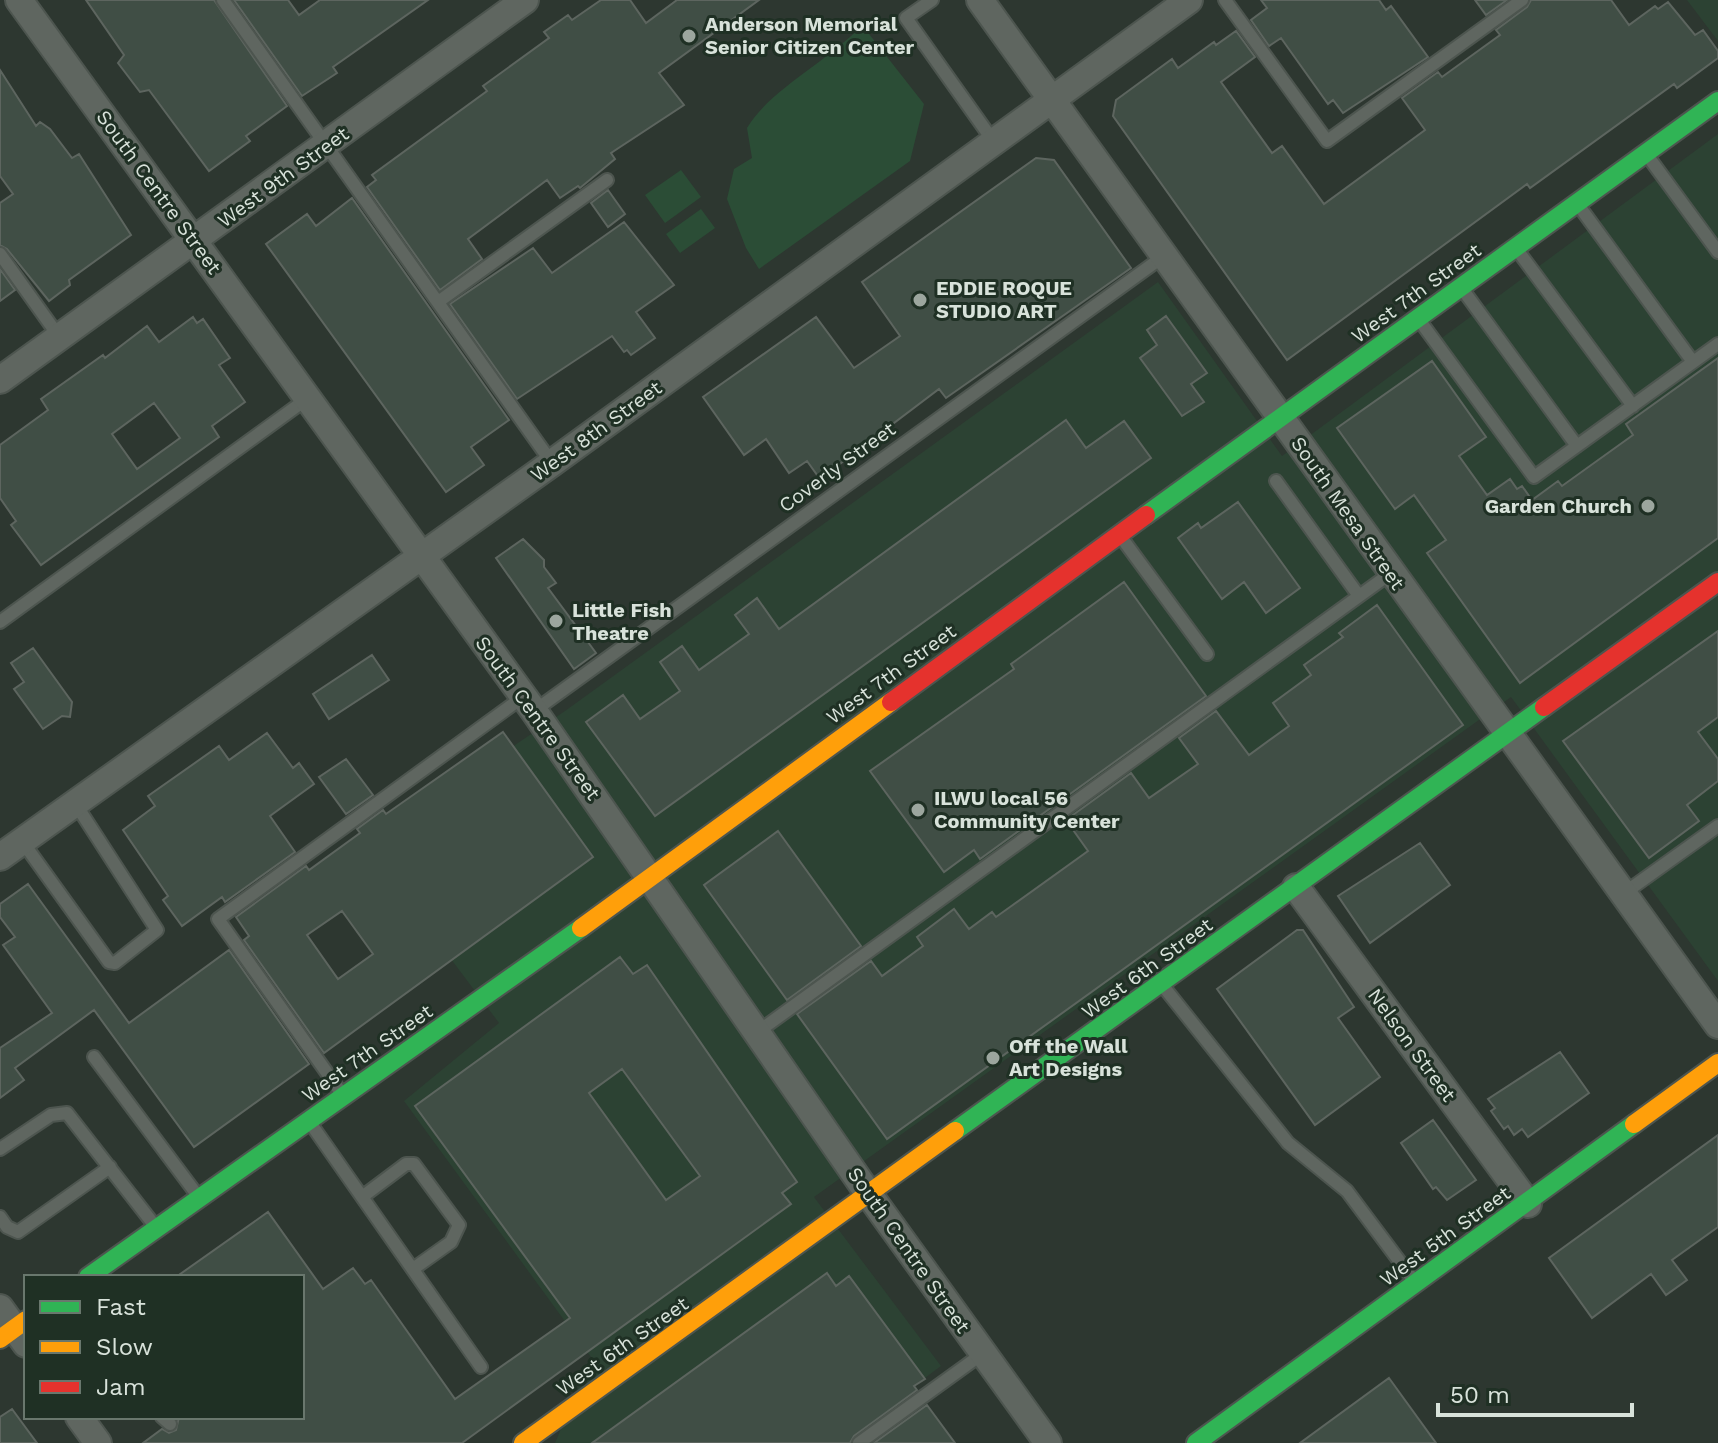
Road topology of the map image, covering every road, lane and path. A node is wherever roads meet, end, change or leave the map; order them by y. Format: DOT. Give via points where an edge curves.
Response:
graph roads {
  1 [pos="19,0"];
  2 [pos="223,0"];
  3 [pos="525,0"];
  4 [pos="932,0"];
  5 [pos="980,0"];
  6 [pos="1189,0"];
  7 [pos="1225,0"];
  8 [pos="1522,0"];
  9 [pos="1052,100"];
  10 [pos="1718,101"];
  11 [pos="994,142"];
  12 [pos="327,145"];
  13 [pos="1646,153"];
  14 [pos="607,180"];
  15 [pos="1577,204"];
  16 [pos="195,241"];
  17 [pos="1516,249"];
  18 [pos="1718,252"];
  19 [pos="0,254"];
  20 [pos="1164,256"];
  21 [pos="1461,288"];
  22 [pos="438,302"];
  23 [pos="1418,318"];
  24 [pos="60,338"];
  25 [pos="1718,344"];
  26 [pos="1693,362"];
  27 [pos="0,380"];
  28 [pos="309,397"];
  29 [pos="1633,406"];
  30 [pos="1281,417"];
  31 [pos="1577,446"];
  32 [pos="552,463"];
  33 [pos="1276,481"];
  34 [pos="1119,534"];
  35 [pos="420,556"];
  36 [pos="1391,573"];
  37 [pos="1718,582"];
  38 [pos="1359,596"];
  39 [pos="0,622"];
  40 [pos="1207,654"];
  41 [pos="528,704"];
  42 [pos="1507,734"];
  43 [pos="75,803"];
  44 [pos="1718,826"];
  45 [pos="22,841"];
  46 [pos="0,857"];
  47 [pos="651,878"];
  48 [pos="1296,887"];
  49 [pos="1623,894"];
  50 [pos="1162,984"];
  51 [pos="1718,1025"];
  52 [pos="759,1031"];
  53 [pos="94,1057"];
  54 [pos="1718,1063"];
  55 [pos="344,1097"];
  56 [pos="310,1121"];
  57 [pos="0,1149"];
  58 [pos="110,1167"];
  59 [pos="870,1196"];
  60 [pos="362,1197"];
  61 [pos="200,1198"];
  62 [pos="1528,1204"];
  63 [pos="0,1217"];
  64 [pos="157,1229"];
  65 [pos="413,1269"];
  66 [pos="91,1275"];
  67 [pos="1417,1284"];
  68 [pos="982,1354"];
  69 [pos="481,1367"];
  70 [pos="523,1443"];
  71 [pos="859,1443"];
  72 [pos="1048,1443"];
  73 [pos="1196,1443"];
  1 -- 16 [label="street, South Centre Street"];
  2 -- 12 [label="lane"];
  3 -- 12 [label="street, West 9th Street"];
  4 -- 11 [label="lane" via="906,18"];
  5 -- 9 [label="street, South Mesa Street"];
  6 -- 9 [label="street, West 8th Street"];
  7 -- 8 [label="lane" via="1327,141"];
  9 -- 11 [label="street, West 8th Street"];
  9 -- 20 [label="street, South Mesa Street"];
  10 -- 13 [label="street, West 7th Street"];
  11 -- 32 [label="street, West 8th Street"];
  12 -- 16 [label="street, West 9th Street"];
  12 -- 22 [label="lane"];
  13 -- 15 [label="street, West 7th Street"];
  13 -- 18 [label="lane"];
  14 -- 22 [label="lane"];
  15 -- 17 [label="street, West 7th Street"];
  15 -- 26 [label="lane"];
  16 -- 24 [label="street, West 9th Street"];
  16 -- 28 [label="street, South Centre Street"];
  17 -- 21 [label="street, West 7th Street"];
  17 -- 29 [label="lane"];
  19 -- 24 [label="lane"];
  20 -- 30 [label="street, South Mesa Street"];
  20 -- 41 [label="lane, Coverly Street"];
  21 -- 23 [label="street, West 7th Street"];
  21 -- 31 [label="lane"];
  22 -- 32 [label="lane"];
  23 -- 30 [label="street, West 7th Street"];
  23 -- 31 [label="lane" via="1534,477"];
  24 -- 27 [label="street, West 9th Street"];
  25 -- 26 [label="lane"];
  26 -- 29 [label="lane"];
  28 -- 35 [label="street, South Centre Street"];
  28 -- 39 [label="lane"];
  29 -- 31 [label="lane"];
  30 -- 34 [label="street, West 7th Street"];
  30 -- 36 [label="street, South Mesa Street"];
  32 -- 35 [label="street, West 8th Street"];
  33 -- 38 [label="lane"];
  34 -- 40 [label="lane"];
  34 -- 47 [label="street, West 7th Street"];
  35 -- 41 [label="street, South Centre Street"];
  35 -- 43 [label="street, West 8th Street"];
  36 -- 38 [label="lane"];
  36 -- 42 [label="street, South Mesa Street"];
  37 -- 42 [label="street, West 6th Street"];
  38 -- 52 [label="lane"];
  41 -- 47 [label="street, South Centre Street"];
  41 -- 55 [label="lane, Coverly Street" via="218,919"];
  42 -- 48 [label="street, West 6th Street"];
  42 -- 49 [label="street, South Mesa Street"];
  43 -- 45 [label="street, West 8th Street"];
  43 -- 45 [label="lane" via="157,930 115,963 109,962"];
  44 -- 49 [label="lane"];
  45 -- 46 [label="street, West 8th Street"];
  47 -- 52 [label="street, South Centre Street"];
  47 -- 55 [label="street, West 7th Street"];
  48 -- 50 [label="street, West 6th Street"];
  48 -- 62 [label="street, Nelson Street"];
  49 -- 51 [label="street, South Mesa Street"];
  50 -- 59 [label="street, West 6th Street"];
  50 -- 67 [label="lane" via="1288,1143 1347,1191"];
  52 -- 59 [label="street, South Centre Street"];
  53 -- 61 [label="lane"];
  54 -- 62 [label="street, West 5th Street"];
  55 -- 56 [label="street, West 7th Street"];
  56 -- 60 [label="lane"];
  56 -- 61 [label="street, West 7th Street"];
  57 -- 58 [label="lane" via="51,1115 67,1113"];
  58 -- 63 [label="lane" via="18,1232"];
  58 -- 64 [label="lane"];
  59 -- 68 [label="street, South Centre Street"];
  59 -- 70 [label="street, West 6th Street"];
  60 -- 65 [label="lane"];
  60 -- 65 [label="lane" via="406,1164 414,1164 459,1225 451,1242"];
  61 -- 64 [label="street, West 7th Street"];
  62 -- 67 [label="street, West 5th Street"];
  64 -- 66 [label="street, West 7th Street"];
  65 -- 69 [label="lane"];
  67 -- 73 [label="street, West 5th Street"];
  68 -- 71 [label="lane"];
  68 -- 72 [label="street, South Centre Street"];
}
